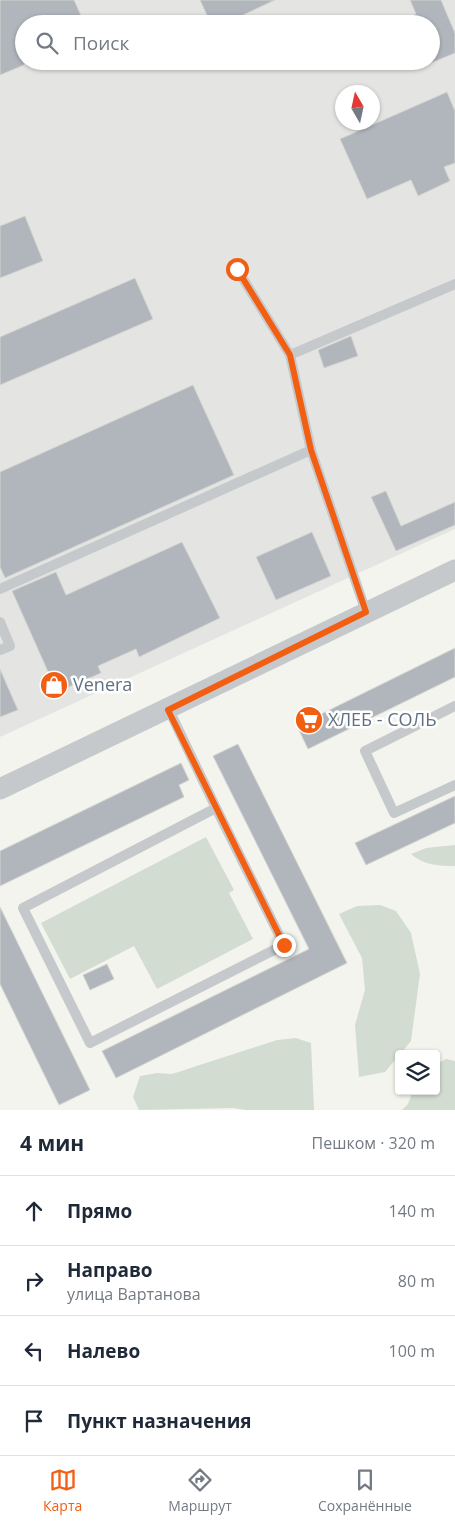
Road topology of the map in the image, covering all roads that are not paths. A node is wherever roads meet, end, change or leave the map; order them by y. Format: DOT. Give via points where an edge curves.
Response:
graph roads {
  1 [pos="237,269"];
  2 [pos="455,284"];
  3 [pos="290,355"];
  4 [pos="311,450"];
  5 [pos="455,570"];
  6 [pos="0,589"];
  7 [pos="366,612"];
  8 [pos="0,622"];
  9 [pos="0,650"];
  10 [pos="455,706"];
  11 [pos="168,710"];
  12 [pos="455,785"];
  13 [pos="0,789"];
  14 [pos="216,808"];
  1 -- 3 [label="lane"];
  2 -- 3 [label="lane"];
  3 -- 4 [label="lane"];
  4 -- 6 [label="lane"];
  4 -- 7 [label="lane"];
  5 -- 7 [label="street"];
  7 -- 11 [label="street"];
  8 -- 9 [label="lane" via="10,646"];
  10 -- 12 [label="lane" via="365,751 394,814"];
  11 -- 13 [label="street"];
  11 -- 14 [label="lane"];
  14 -- 14 [label="lane" via="23,908 90,1043 284,945"];
}
